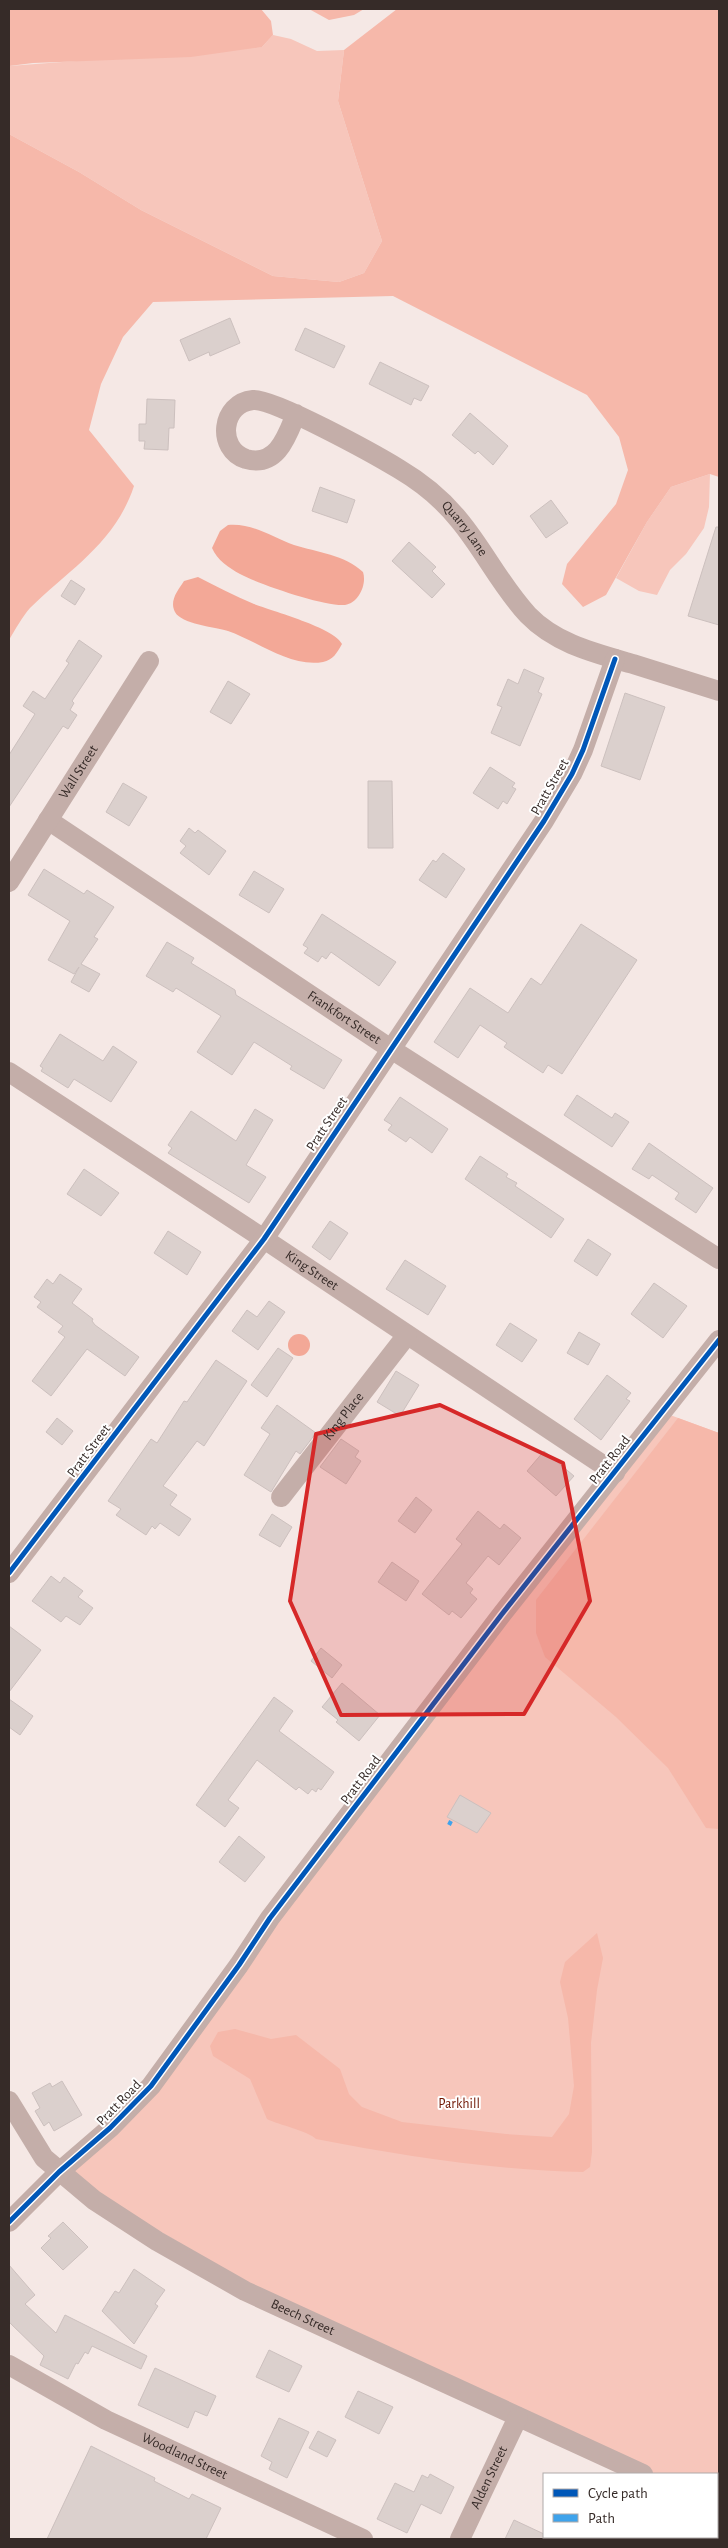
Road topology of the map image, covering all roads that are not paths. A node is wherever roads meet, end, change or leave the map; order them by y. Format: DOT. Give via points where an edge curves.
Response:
graph roads {
  1 [pos="296,414"];
  2 [pos="615,659"];
  3 [pos="149,661"];
  4 [pos="719,691"];
  5 [pos="48,820"];
  6 [pos="9,882"];
  7 [pos="391,1049"];
  8 [pos="9,1072"];
  9 [pos="264,1239"];
  10 [pos="719,1259"];
  11 [pos="407,1335"];
  12 [pos="719,1340"];
  13 [pos="615,1473"];
  14 [pos="281,1498"];
  15 [pos="9,1573"];
  16 [pos="9,2101"];
  17 [pos="59,2172"];
  18 [pos="9,2222"];
  19 [pos="9,2365"];
  20 [pos="518,2417"];
  21 [pos="640,2473"];
  22 [pos="363,2539"];
  23 [pos="460,2539"];
  1 -- 2 [label="street, Quarry Lane" via="399,469 420,484 459,519 529,616 570,644"];
  2 -- 4 [label="street, Quarry Lane"];
  2 -- 7 [label="street, Pratt Street" via="582,750 562,792"];
  3 -- 5 [label="street, Wall Street"];
  5 -- 6 [label="street, Wall Street"];
  5 -- 7 [label="street, Frankfort Street"];
  7 -- 9 [label="street, Pratt Street"];
  7 -- 10 [label="street, Frankfort Street"];
  8 -- 9 [label="street, King Street"];
  9 -- 11 [label="street, King Street"];
  9 -- 15 [label="street, Pratt Street"];
  11 -- 13 [label="street, King Street"];
  11 -- 14 [label="street, King Place"];
  12 -- 13 [label="street, Pratt Road"];
  13 -- 17 [label="street, Pratt Road" via="502,1614 270,1918 151,2086 110,2128"];
  16 -- 17 [label="street, Beech Street" via="40,2152"];
  17 -- 18 [label="street, Pratt Road"];
  17 -- 20 [label="street, Beech Street" via="94,2200 157,2241 245,2291"];
  19 -- 22 [label="street, Woodland Street" via="106,2420"];
  20 -- 21 [label="street, Beech Street"];
  20 -- 23 [label="street, Alden Street"];
}
